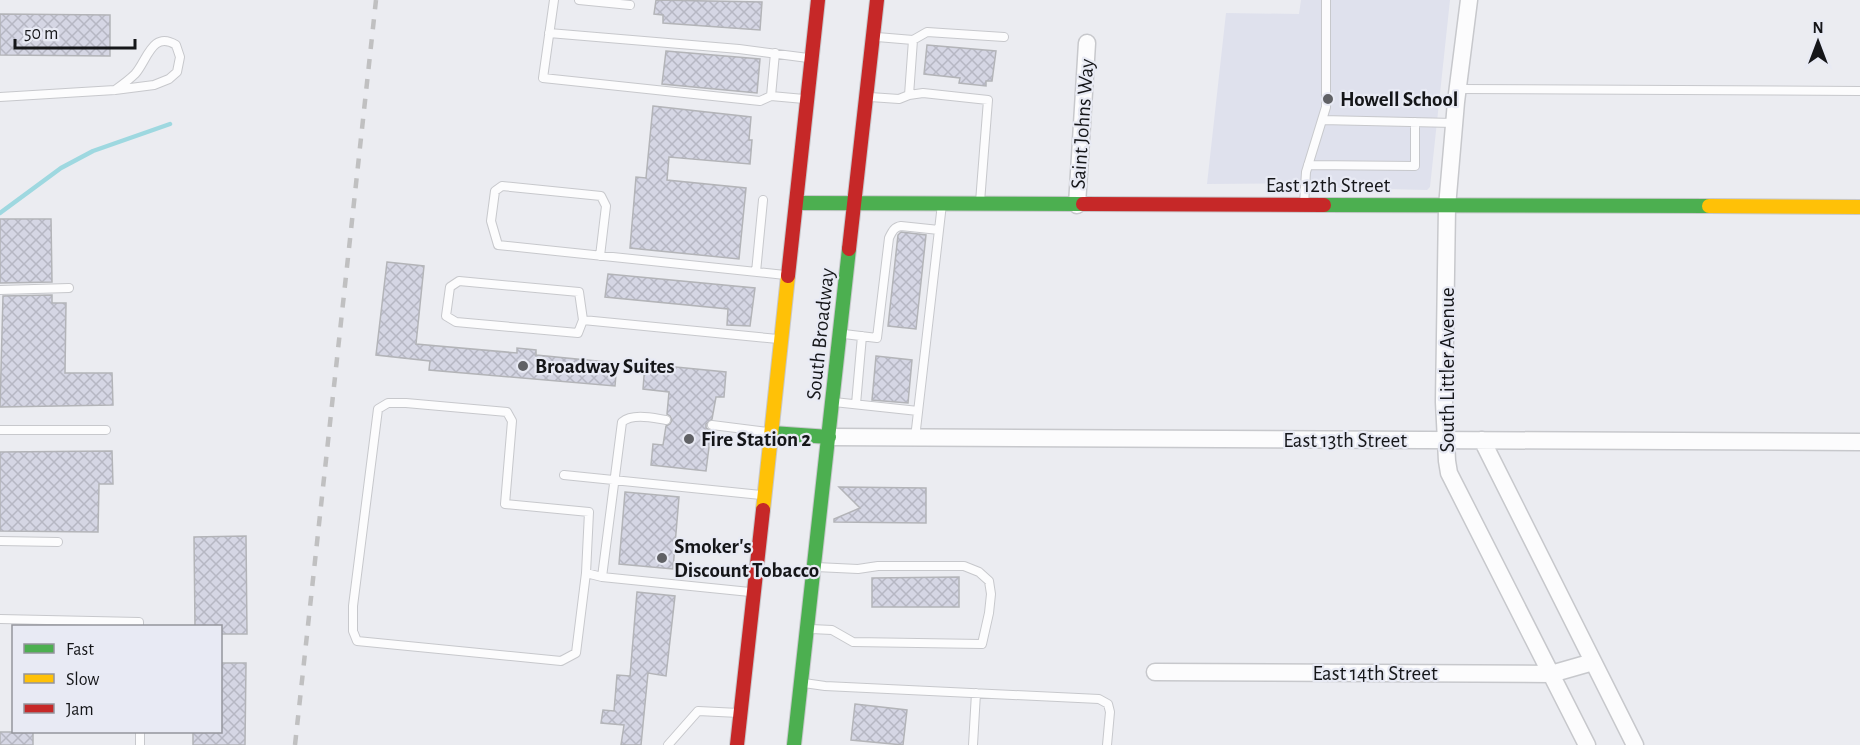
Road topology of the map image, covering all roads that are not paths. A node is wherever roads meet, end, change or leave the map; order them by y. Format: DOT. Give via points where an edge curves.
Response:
graph roads {
  1 [pos="554,0"];
  2 [pos="579,0"];
  3 [pos="818,0"];
  4 [pos="877,0"];
  5 [pos="1326,0"];
  6 [pos="1469,0"];
  7 [pos="630,5"];
  8 [pos="549,33"];
  9 [pos="873,36"];
  10 [pos="1004,37"];
  11 [pos="913,40"];
  12 [pos="1087,43"];
  13 [pos="775,53"];
  14 [pos="812,58"];
  15 [pos="1458,89"];
  16 [pos="115,90"];
  17 [pos="1860,91"];
  18 [pos="909,95"];
  19 [pos="771,96"];
  20 [pos="867,96"];
  21 [pos="0,97"];
  22 [pos="807,99"];
  23 [pos="1322,120"];
  24 [pos="1415,122"];
  25 [pos="1454,123"];
  26 [pos="1308,165"];
  27 [pos="763,200"];
  28 [pos="796,203"];
  29 [pos="855,204"];
  30 [pos="942,204"];
  31 [pos="980,204"];
  32 [pos="1077,205"];
  33 [pos="1304,206"];
  34 [pos="1447,207"];
  35 [pos="1860,207"];
  36 [pos="939,230"];
  37 [pos="600,256"];
  38 [pos="756,272"];
  39 [pos="789,275"];
  40 [pos="69,288"];
  41 [pos="0,290"];
  42 [pos="583,320"];
  43 [pos="840,334"];
  44 [pos="862,336"];
  45 [pos="782,340"];
  46 [pos="833,402"];
  47 [pos="856,404"];
  48 [pos="918,411"];
  49 [pos="666,420"];
  50 [pos="712,424"];
  51 [pos="0,430"];
  52 [pos="106,430"];
  53 [pos="772,433"];
  54 [pos="829,437"];
  55 [pos="915,438"];
  56 [pos="1482,440"];
  57 [pos="1446,441"];
  58 [pos="1860,442"];
  59 [pos="564,475"];
  60 [pos="616,480"];
  61 [pos="764,495"];
  62 [pos="0,541"];
  63 [pos="58,542"];
  64 [pos="814,567"];
  65 [pos="586,573"];
  66 [pos="602,577"];
  67 [pos="754,593"];
  68 [pos="0,618"];
  69 [pos="139,625"];
  70 [pos="807,628"];
  71 [pos="1593,662"];
  72 [pos="1155,672"];
  73 [pos="1551,674"];
  74 [pos="801,683"];
  75 [pos="976,693"];
  76 [pos="741,713"];
  77 [pos="668,745"];
  78 [pos="737,745"];
  79 [pos="794,745"];
  80 [pos="973,745"];
  81 [pos="1107,745"];
  82 [pos="1587,745"];
  83 [pos="1635,745"];
  1 -- 8 [label="lane"];
  2 -- 7 [label="lane"];
  3 -- 14 [label="main road, South Broadway"];
  4 -- 9 [label="main road, South Broadway"];
  5 -- 23 [label="lane" via="1326,107"];
  6 -- 15 [label="street, South Littler Avenue"];
  8 -- 13 [label="lane"];
  8 -- 19 [label="lane" via="543,78 760,101"];
  9 -- 11 [label="lane"];
  9 -- 20 [label="main road, South Broadway"];
  10 -- 11 [label="lane" via="927,32"];
  11 -- 18 [label="lane"];
  12 -- 32 [label="street, Saint Johns Way"];
  13 -- 14 [label="lane"];
  13 -- 19 [label="lane"];
  14 -- 22 [label="main road, South Broadway"];
  15 -- 17 [label="lane"];
  15 -- 25 [label="street, South Littler Avenue"];
  16 -- 16 [label="lane" via="169,79 180,63 176,45 165,40 151,47 135,74"];
  16 -- 21 [label="lane"];
  18 -- 20 [label="lane" via="899,99"];
  18 -- 31 [label="lane" via="988,100"];
  19 -- 22 [label="lane"];
  20 -- 29 [label="main road, South Broadway"];
  22 -- 28 [label="main road, South Broadway"];
  23 -- 24 [label="lane"];
  23 -- 26 [label="lane"];
  24 -- 25 [label="lane"];
  24 -- 26 [label="lane" via="1415,166"];
  25 -- 34 [label="street, South Littler Avenue"];
  26 -- 33 [label="lane"];
  27 -- 38 [label="lane"];
  28 -- 29 [label="main road, East 12th Street"];
  28 -- 39 [label="main road, South Broadway"];
  29 -- 30 [label="main road, East 12th Street"];
  29 -- 43 [label="main road, South Broadway"];
  30 -- 31 [label="main road, East 12th Street"];
  30 -- 36 [label="lane"];
  31 -- 32 [label="main road, East 12th Street"];
  32 -- 33 [label="main road, East 12th Street"];
  33 -- 34 [label="main road, East 12th Street"];
  34 -- 35 [label="main road, East 12th Street"];
  34 -- 57 [label="street, South Littler Avenue"];
  36 -- 44 [label="lane" via="901,226 893,231 877,338"];
  36 -- 48 [label="lane"];
  37 -- 37 [label="lane" via="498,245 491,221 495,191 502,186 601,196 606,206"];
  37 -- 38 [label="lane"];
  38 -- 39 [label="lane"];
  39 -- 45 [label="main road, South Broadway"];
  40 -- 41 [label="lane"];
  42 -- 42 [label="lane" via="578,333 456,322 446,316 450,287 459,281 579,292"];
  42 -- 45 [label="lane"];
  43 -- 44 [label="lane"];
  43 -- 46 [label="main road, South Broadway"];
  44 -- 47 [label="lane"];
  45 -- 53 [label="main road, South Broadway"];
  46 -- 47 [label="lane"];
  46 -- 54 [label="main road, South Broadway"];
  47 -- 48 [label="lane"];
  48 -- 55 [label="lane"];
  49 -- 60 [label="lane" via="634,417 622,422"];
  50 -- 53 [label="lane"];
  51 -- 52 [label="lane"];
  53 -- 54 [label="main road"];
  53 -- 61 [label="main road, South Broadway"];
  54 -- 55 [label="street, East 13th Street"];
  54 -- 64 [label="main road, South Broadway"];
  55 -- 57 [label="street, East 13th Street"];
  56 -- 57 [label="street, East 13th Street"];
  56 -- 58 [label="street, East 13th Street"];
  56 -- 71 [label="street, South Littler Avenue"];
  57 -- 73 [label="street, South Littler Avenue" via="1449,473"];
  59 -- 60 [label="lane"];
  60 -- 61 [label="lane"];
  60 -- 66 [label="lane"];
  61 -- 67 [label="main road, South Broadway"];
  62 -- 63 [label="lane"];
  64 -- 70 [label="main road, South Broadway"];
  64 -- 70 [label="lane" via="964,566 989,581 989,613 982,644 853,642 832,630"];
  65 -- 65 [label="lane" via="589,512 505,504 512,421 507,412 406,403 388,403 378,409 353,606 352,631 357,642 561,661 576,653"];
  65 -- 66 [label="lane"];
  66 -- 67 [label="lane"];
  67 -- 76 [label="main road, South Broadway"];
  68 -- 69 [label="lane"];
  70 -- 74 [label="main road, South Broadway"];
  71 -- 73 [label="street, East 14th Street"];
  71 -- 83 [label="street, South Littler Avenue"];
  72 -- 73 [label="street, East 14th Street"];
  73 -- 82 [label="street, South Littler Avenue"];
  74 -- 75 [label="lane"];
  74 -- 79 [label="main road, South Broadway"];
  75 -- 80 [label="lane"];
  75 -- 81 [label="lane" via="1099,699 1108,704 1110,712"];
  76 -- 77 [label="lane" via="698,711"];
  76 -- 78 [label="main road, South Broadway"];
}
